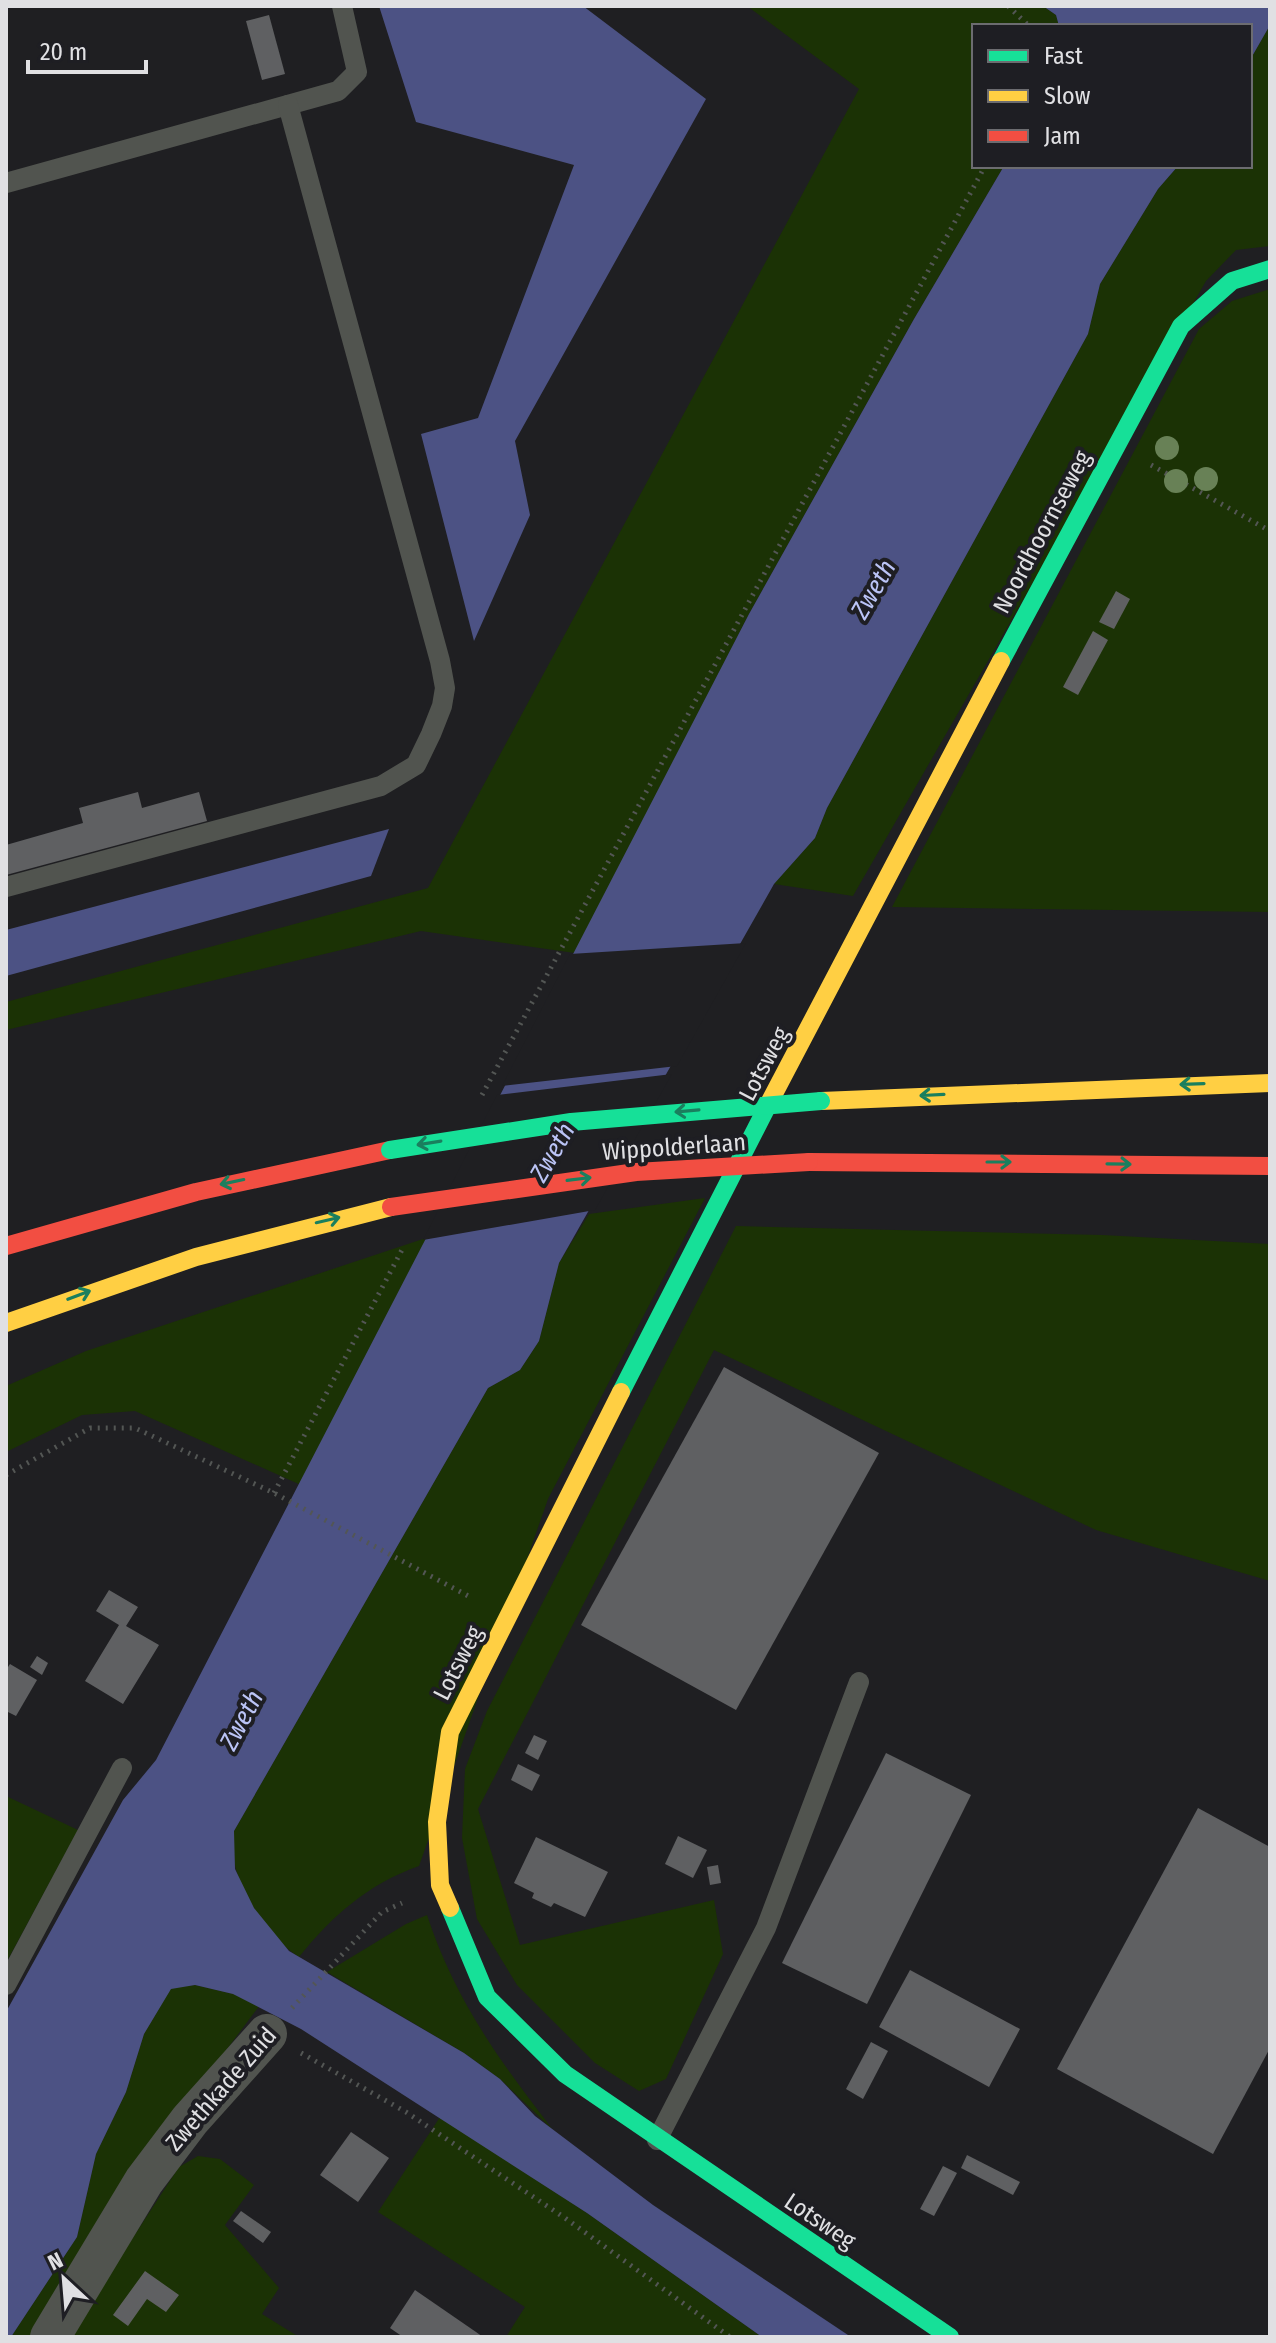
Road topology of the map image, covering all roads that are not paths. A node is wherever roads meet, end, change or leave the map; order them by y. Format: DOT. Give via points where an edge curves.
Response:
graph roads {
  1 [pos="342,6"];
  2 [pos="288,105"];
  3 [pos="6,183"];
  4 [pos="1270,269"];
  5 [pos="896,857"];
  6 [pos="6,887"];
  7 [pos="1270,1083"];
  8 [pos="1270,1166"];
  9 [pos="6,1246"];
  10 [pos="6,1323"];
  11 [pos="859,1682"];
  12 [pos="122,1768"];
  13 [pos="6,1985"];
  14 [pos="267,2034"];
  15 [pos="657,2140"];
  16 [pos="50,2337"];
  17 [pos="950,2337"];
  1 -- 2 [label="lane" via="357,72 338,91"];
  2 -- 3 [label="lane"];
  2 -- 6 [label="lane" via="440,661 442,706 416,765 381,786"];
  4 -- 5 [label="main road, Noordhoornseweg" via="1255,270 1216,291 1181,326"];
  5 -- 15 [label="main road, Lotsweg" via="450,1732 437,1822 440,1885 487,1997 565,2074"];
  7 -- 9 [label="main road, Wippolderlaan, one-way, bridge" via="821,1101 584,1121 390,1150 222,1184"];
  10 -- 8 [label="main road, Wippolderlaan, one-way, bridge" via="229,1245 391,1207 636,1172 809,1162"];
  11 -- 15 [label="lane" via="766,1928"];
  12 -- 13 [label="lane"];
  14 -- 16 [label="street, Zwethkade Zuid" via="144,2181"];
  15 -- 17 [label="main road, Lotsweg"];
}
